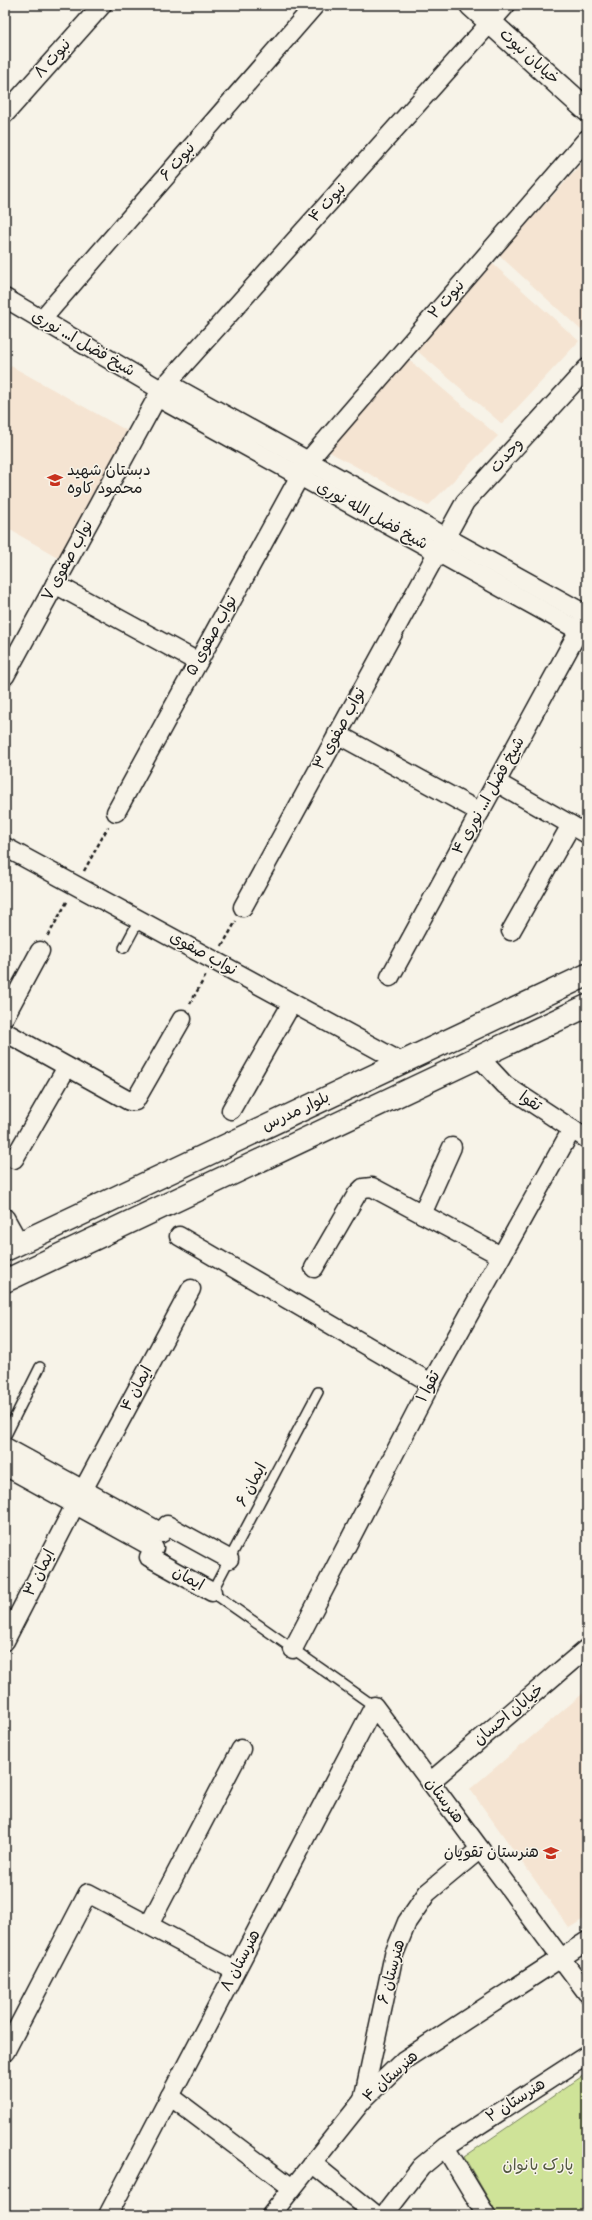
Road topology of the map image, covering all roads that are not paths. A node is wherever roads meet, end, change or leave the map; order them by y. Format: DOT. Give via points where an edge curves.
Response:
graph roads {
  1 [pos="102,5"];
  2 [pos="315,5"];
  3 [pos="471,5"];
  4 [pos="506,5"];
  5 [pos="490,22"];
  6 [pos="587,110"];
  7 [pos="5,114"];
  8 [pos="587,139"];
  9 [pos="5,298"];
  10 [pos="42,319"];
  11 [pos="587,368"];
  12 [pos="162,390"];
  13 [pos="304,468"];
  14 [pos="441,544"];
  15 [pos="55,584"];
  16 [pos="584,617"];
  17 [pos="198,662"];
  18 [pos="5,676"];
  19 [pos="337,734"];
  20 [pos="496,782"];
  21 [pos="116,812"];
  22 [pos="480,812"];
  23 [pos="570,825"];
  24 [pos="587,834"];
  25 [pos="5,847"];
  26 [pos="243,907"];
  27 [pos="139,920"];
  28 [pos="511,931"];
  29 [pos="124,948"];
  30 [pos="40,951"];
  31 [pos="587,975"];
  32 [pos="390,977"];
  33 [pos="292,1003"];
  34 [pos="587,1006"];
  35 [pos="5,1016"];
  36 [pos="182,1019"];
  37 [pos="5,1032"];
  38 [pos="479,1057"];
  39 [pos="401,1062"];
  40 [pos="67,1067"];
  41 [pos="231,1110"];
  42 [pos="572,1129"];
  43 [pos="587,1139"];
  44 [pos="452,1147"];
  45 [pos="14,1159"];
  46 [pos="422,1214"];
  47 [pos="5,1218"];
  48 [pos="179,1236"];
  49 [pos="12,1246"];
  50 [pos="501,1256"];
  51 [pos="314,1268"];
  52 [pos="5,1280"];
  53 [pos="192,1289"];
  54 [pos="40,1367"];
  55 [pos="431,1383"];
  56 [pos="318,1392"];
  57 [pos="5,1437"];
  58 [pos="5,1447"];
  59 [pos="5,1466"];
  60 [pos="79,1497"];
  61 [pos="158,1541"];
  62 [pos="230,1559"];
  63 [pos="212,1592"];
  64 [pos="5,1641"];
  65 [pos="587,1648"];
  66 [pos="293,1649"];
  67 [pos="374,1706"];
  68 [pos="241,1749"];
  69 [pos="430,1782"];
  70 [pos="480,1849"];
  71 [pos="149,1925"];
  72 [pos="587,1941"];
  73 [pos="561,1958"];
  74 [pos="236,1971"];
  75 [pos="587,1993"];
  76 [pos="5,2052"];
  77 [pos="587,2055"];
  78 [pos="170,2096"];
  79 [pos="363,2100"];
  80 [pos="445,2147"];
  81 [pos="312,2163"];
  82 [pos="292,2188"];
  83 [pos="108,2215"];
  84 [pos="271,2215"];
  85 [pos="376,2215"];
  86 [pos="384,2215"];
  87 [pos="486,2215"];
  1 -- 7 [label="street, نبوت ۸"];
  2 -- 10 [label="street, نبوت ۶"];
  3 -- 5 [label="main road, خیابان نبوت"];
  4 -- 5 [label="street, نبوت ۴"];
  5 -- 6 [label="main road, خیابان نبوت"];
  5 -- 12 [label="street, نبوت ۴"];
  8 -- 13 [label="street, نبوت ۲"];
  9 -- 10 [label="street, شیخ فضل ا... نوری"];
  10 -- 12 [label="street, شیخ فضل ا... نوری"];
  11 -- 14 [label="street, وحدت" via="465,502"];
  12 -- 13 [label="street, شیخ فضل الله نوری"];
  12 -- 15 [label="street, نواب صفوی ۷"];
  13 -- 14 [label="street, شیخ فضل الله نوری"];
  13 -- 17 [label="street, نواب صفوی ۵"];
  14 -- 16 [label="street, شیخ فضل الله نوری"];
  14 -- 19 [label="street, نواب صفوی ۳"];
  15 -- 17 [label="street"];
  15 -- 18 [label="street, نواب صفوی ۷"];
  16 -- 20 [label="street, شیخ فضل ا... نوری ۴"];
  17 -- 21 [label="street, نواب صفوی ۵"];
  19 -- 22 [label="street"];
  19 -- 26 [label="street, نواب صفوی ۳"];
  20 -- 22 [label="street, شیخ فضل ا... نوری ۴"];
  20 -- 23 [label="street"];
  22 -- 32 [label="street, شیخ فضل ا... نوری ۴"];
  23 -- 24 [label="street"];
  23 -- 28 [label="street"];
  25 -- 27 [label="street, نواب صفوی"];
  27 -- 29 [label="lane"];
  27 -- 33 [label="street, نواب صفوی"];
  30 -- 35 [label="street"];
  31 -- 39 [label="main road, بلوار مدرس"];
  33 -- 39 [label="street, نواب صفوی"];
  33 -- 41 [label="street"];
  34 -- 38 [label="main road, بلوار مدرس"];
  36 -- 40 [label="street" via="135,1102"];
  37 -- 40 [label="street"];
  38 -- 42 [label="street, تقوا" via="505,1085"];
  38 -- 52 [label="main road, بلوار مدرس"];
  39 -- 49 [label="main road, بلوار مدرس"];
  40 -- 45 [label="street"];
  42 -- 43 [label="street, تقوا"];
  42 -- 50 [label="street, تقوا ۱"];
  44 -- 46 [label="street"];
  46 -- 50 [label="street"];
  46 -- 51 [label="street" via="372,1187 363,1188"];
  47 -- 49 [label="street"];
  48 -- 55 [label="street"];
  50 -- 55 [label="street, تقوا ۱"];
  53 -- 60 [label="street, ایمان ۴"];
  54 -- 57 [label="lane"];
  55 -- 66 [label="street, تقوا ۱"];
  56 -- 62 [label="lane, ایمان ۶"];
  58 -- 60 [label="street"];
  59 -- 60 [label="street"];
  60 -- 61 [label="street"];
  60 -- 64 [label="street, ایمان ۳"];
  61 -- 62 [label="street" via="167,1525"];
  61 -- 63 [label="street, ایمان" via="149,1557"];
  62 -- 63 [label="lane, ایمان ۶"];
  63 -- 66 [label="lane, ایمان"];
  65 -- 69 [label="street, خیابان احسان"];
  66 -- 67 [label="lane, ایمان"];
  67 -- 69 [label="street, هنرستان"];
  67 -- 74 [label="street, هنرستان ۸"];
  68 -- 71 [label="street"];
  69 -- 70 [label="street, هنرستان"];
  70 -- 73 [label="street, هنرستان"];
  70 -- 79 [label="street, هنرستان ۶" via="427,1893 407,1922 394,1954"];
  71 -- 74 [label="street"];
  71 -- 76 [label="street" via="88,1893"];
  72 -- 73 [label="street, هنرستان ۴"];
  73 -- 75 [label="street, هنرستان"];
  73 -- 79 [label="street, هنرستان ۴" via="404,2060"];
  74 -- 78 [label="street, هنرستان ۸"];
  77 -- 80 [label="street, هنرستان ۲"];
  78 -- 82 [label="street"];
  78 -- 83 [label="street, هنرستان ۸"];
  79 -- 81 [label="street, هنرستان ۴"];
  80 -- 86 [label="street, هنرستان ۲" via="421,2167"];
  80 -- 87 [label="street"];
  81 -- 82 [label="street, هنرستان ۴"];
  81 -- 85 [label="street"];
  82 -- 84 [label="street, هنرستان ۴"];
}
